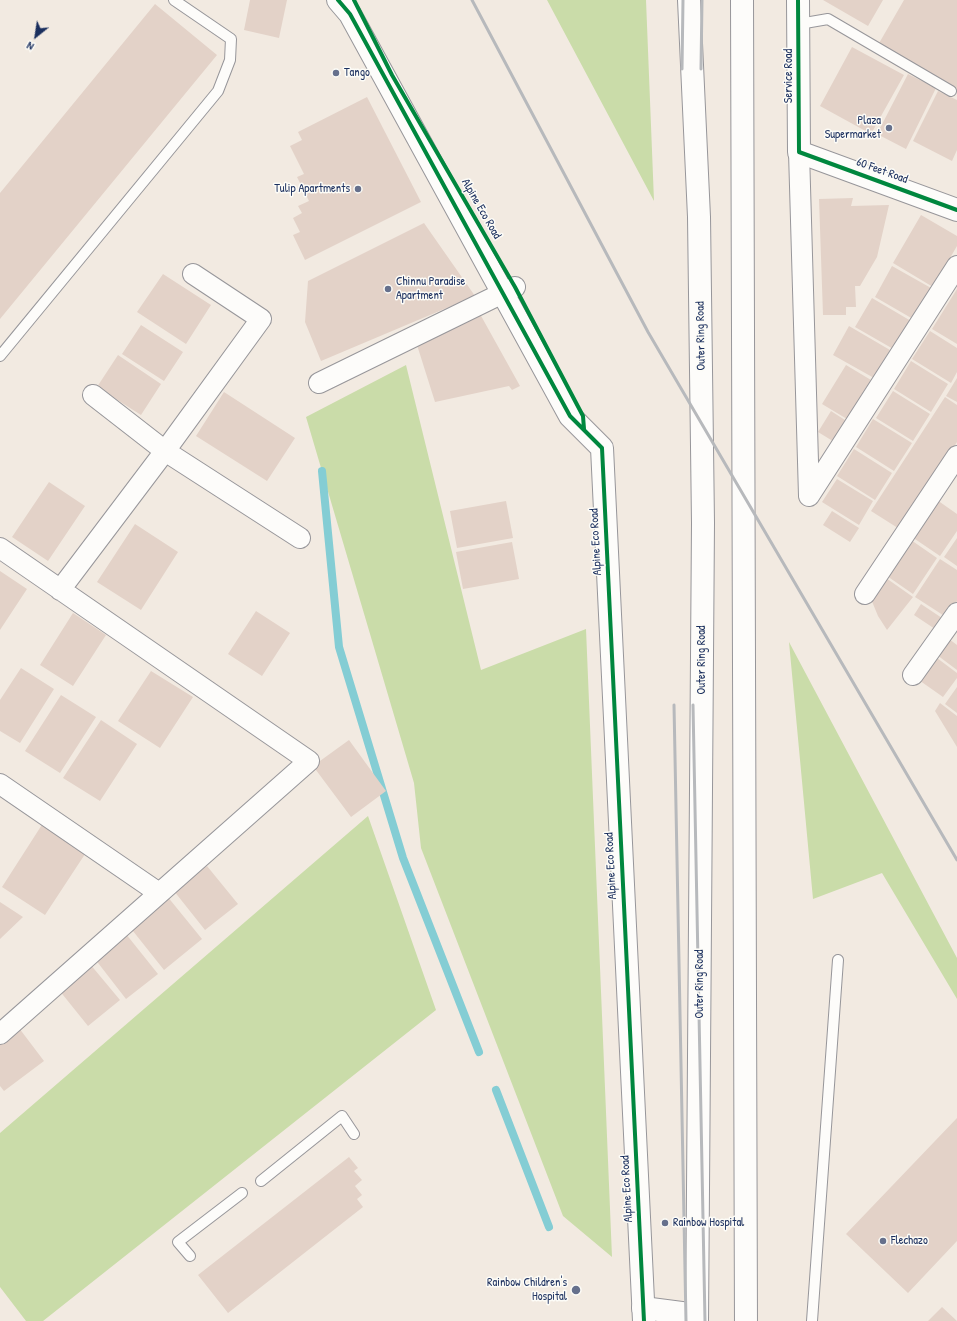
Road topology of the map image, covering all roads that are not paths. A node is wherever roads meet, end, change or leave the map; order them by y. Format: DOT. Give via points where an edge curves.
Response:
graph roads {
  1 [pos="174,0"];
  2 [pos="338,0"];
  3 [pos="354,0"];
  4 [pos="689,0"];
  5 [pos="742,0"];
  6 [pos="798,0"];
  7 [pos="799,24"];
  8 [pos="951,91"];
  9 [pos="799,152"];
  10 [pos="957,210"];
  11 [pos="957,266"];
  12 [pos="194,274"];
  13 [pos="508,290"];
  14 [pos="0,356"];
  15 [pos="319,383"];
  16 [pos="93,395"];
  17 [pos="165,451"];
  18 [pos="957,456"];
  19 [pos="300,538"];
  20 [pos="0,548"];
  21 [pos="60,590"];
  22 [pos="865,594"];
  23 [pos="957,613"];
  24 [pos="913,675"];
  25 [pos="0,784"];
  26 [pos="159,893"];
  27 [pos="838,960"];
  28 [pos="0,1034"];
  29 [pos="354,1134"];
  30 [pos="261,1181"];
  31 [pos="242,1193"];
  32 [pos="190,1256"];
  33 [pos="644,1315"];
  34 [pos="696,1319"];
  35 [pos="746,1321"];
  36 [pos="812,1321"];
  1 -- 14 [label="lane" via="231,39 230,60 218,91"];
  2 -- 13 [label="main road, Alpine Eco Road" via="350,14"];
  3 -- 13 [label="main road, Alpine Eco Road"];
  4 -- 34 [label="main road, Outer Ring Road" via="699,217 703,523"];
  5 -- 35 [label="main road"];
  6 -- 7 [label="main road, Service Road"];
  7 -- 8 [label="lane" via="828,19"];
  7 -- 9 [label="main road, Service Road"];
  9 -- 10 [label="main road, 60 Feet Road"];
  9 -- 11 [label="street" via="809,496"];
  12 -- 17 [label="street" via="261,318"];
  13 -- 15 [label="street"];
  13 -- 33 [label="main road, Alpine Eco Road" via="570,416 602,448"];
  16 -- 17 [label="street"];
  17 -- 19 [label="street"];
  17 -- 21 [label="street"];
  18 -- 22 [label="street"];
  20 -- 21 [label="street"];
  21 -- 26 [label="street" via="309,761"];
  23 -- 24 [label="street"];
  25 -- 26 [label="street"];
  26 -- 28 [label="street"];
  27 -- 36 [label="lane"];
  29 -- 30 [label="lane" via="342,1116"];
  31 -- 32 [label="lane" via="178,1242"];
  33 -- 34 [label="main road"];
}
